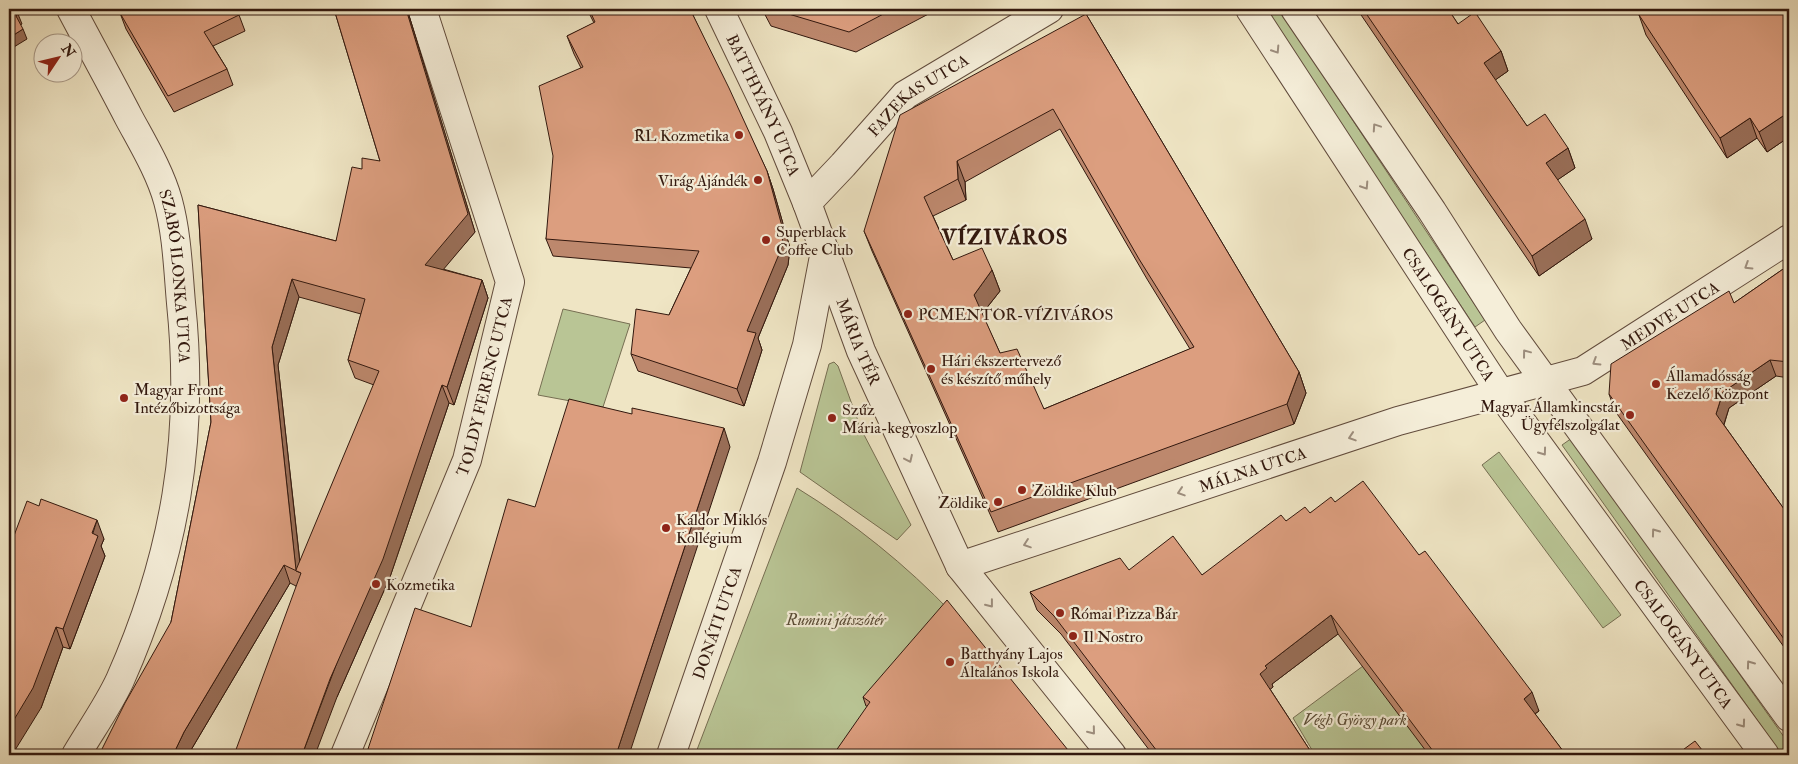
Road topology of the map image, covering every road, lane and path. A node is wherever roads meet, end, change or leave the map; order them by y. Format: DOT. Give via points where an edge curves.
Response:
graph roads {
  1 [pos="71,9"];
  2 [pos="422,9"];
  3 [pos="719,9"];
  4 [pos="1049,9"];
  5 [pos="1250,9"];
  6 [pos="1296,9"];
  7 [pos="807,203"];
  8 [pos="1789,239"];
  9 [pos="825,252"];
  10 [pos="1547,381"];
  11 [pos="1501,394"];
  12 [pos="772,462"];
  13 [pos="960,566"];
  14 [pos="1789,717"];
  15 [pos="76,755"];
  16 [pos="345,755"];
  17 [pos="671,755"];
  18 [pos="1112,755"];
  19 [pos="1765,755"];
  1 -- 15 [label="street, SZABÓ ILONKA UTCA" via="137,134 167,199 174,231 186,344 187,398 177,492 166,548 146,617 119,682"];
  2 -- 16 [label="street, TOLDY FERENC UTCA" via="510,282 467,460"];
  3 -- 7 [label="street, BATTHYÁNY UTCA" via="778,132"];
  4 -- 7 [label="street, FAZEKAS UTCA" via="905,95"];
  5 -- 11 [label="street, CSALOGÁNY UTCA, one-way"];
  10 -- 6 [label="street, one-way" via="1508,330"];
  7 -- 9 [label="street, MÁRIA TÉR"];
  8 -- 10 [label="street, MEDVE UTCA, one-way" via="1583,371"];
  9 -- 12 [label="street, MÁRIA TÉR" via="807,345"];
  9 -- 13 [label="street, MÁRIA TÉR, one-way" via="861,351"];
  10 -- 11 [label="street, MÁLNA UTCA"];
  14 -- 10 [label="street, one-way"];
  11 -- 13 [label="street, MÁLNA UTCA, one-way" via="1398,421"];
  11 -- 19 [label="street, CSALOGÁNY UTCA, one-way"];
  12 -- 17 [label="street, DONÁTI UTCA"];
  13 -- 18 [label="street, one-way"];
}
